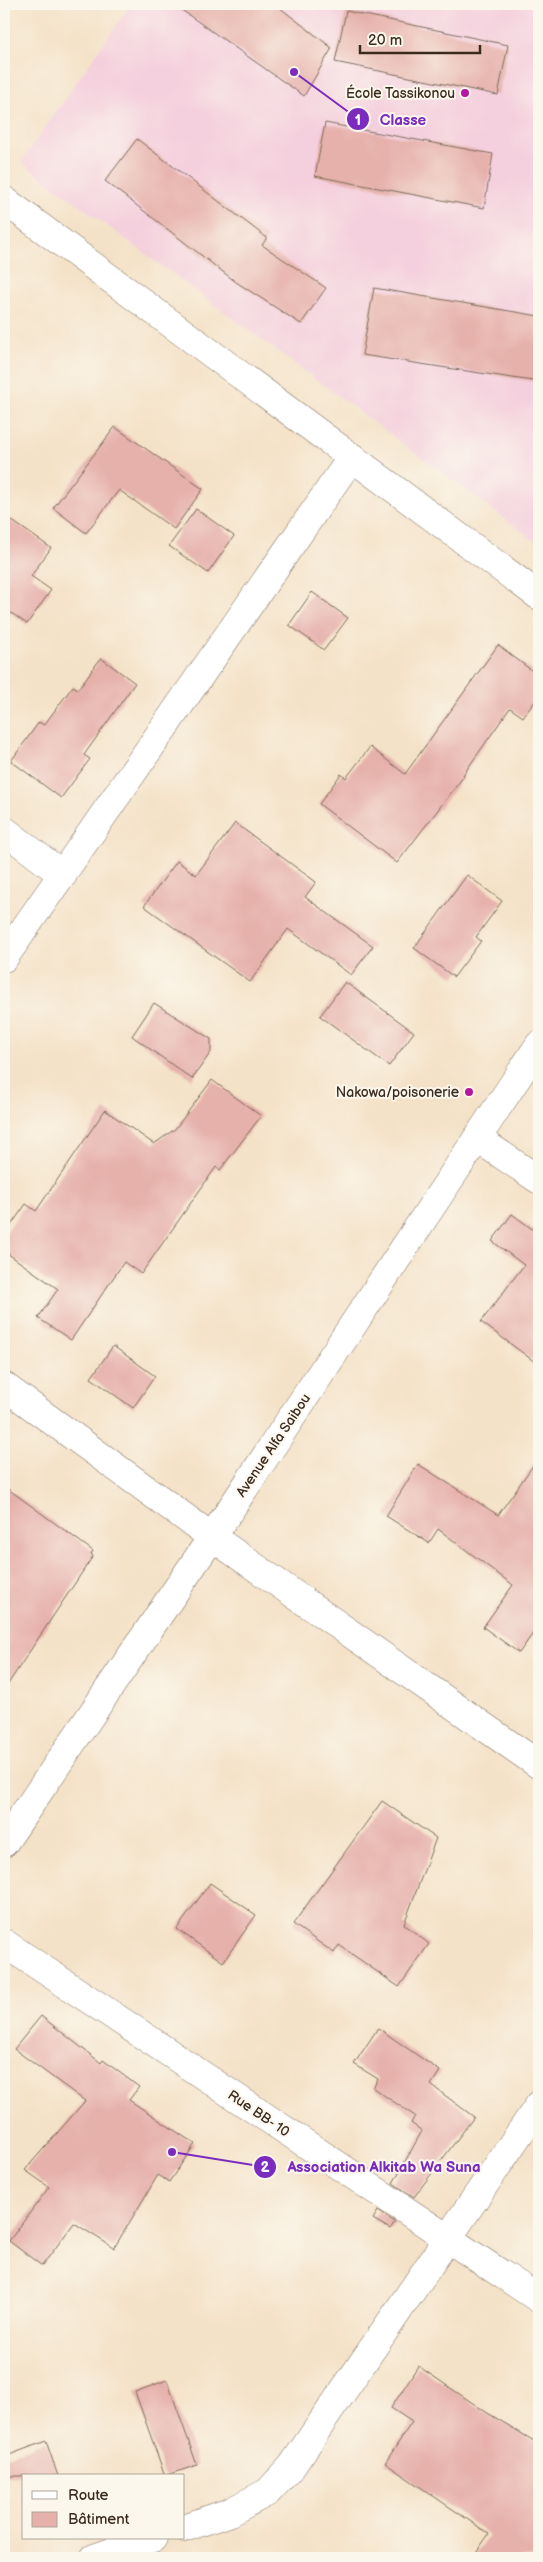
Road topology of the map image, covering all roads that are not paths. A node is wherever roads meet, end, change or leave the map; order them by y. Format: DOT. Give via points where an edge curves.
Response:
graph roads {
  1 [pos="4,200"];
  2 [pos="352,457"];
  3 [pos="539,596"];
  4 [pos="4,830"];
  5 [pos="63,875"];
  6 [pos="4,958"];
  7 [pos="539,1045"];
  8 [pos="478,1139"];
  9 [pos="539,1180"];
  10 [pos="4,1386"];
  11 [pos="212,1537"];
  12 [pos="539,1764"];
  13 [pos="4,1843"];
  14 [pos="4,1943"];
  15 [pos="539,2105"];
  16 [pos="448,2238"];
  17 [pos="539,2300"];
  18 [pos="185,2528"];
  19 [pos="147,2540"];
  20 [pos="94,2558"];
  1 -- 2 [label="street"];
  2 -- 3 [label="street"];
  2 -- 5 [label="street"];
  4 -- 5 [label="street"];
  5 -- 6 [label="street"];
  7 -- 8 [label="street, Avenue Alfa Saibou"];
  8 -- 9 [label="street"];
  8 -- 11 [label="street, Avenue Alfa Saibou"];
  10 -- 11 [label="street"];
  11 -- 12 [label="street"];
  11 -- 13 [label="street, Avenue Alfa Saibou"];
  14 -- 16 [label="street, Rue BB- 10"];
  15 -- 16 [label="street"];
  16 -- 17 [label="street, Rue BB- 10"];
  16 -- 18 [label="street" via="292,2466 268,2492 230,2512"];
  19 -- 20 [label="street"];
}
